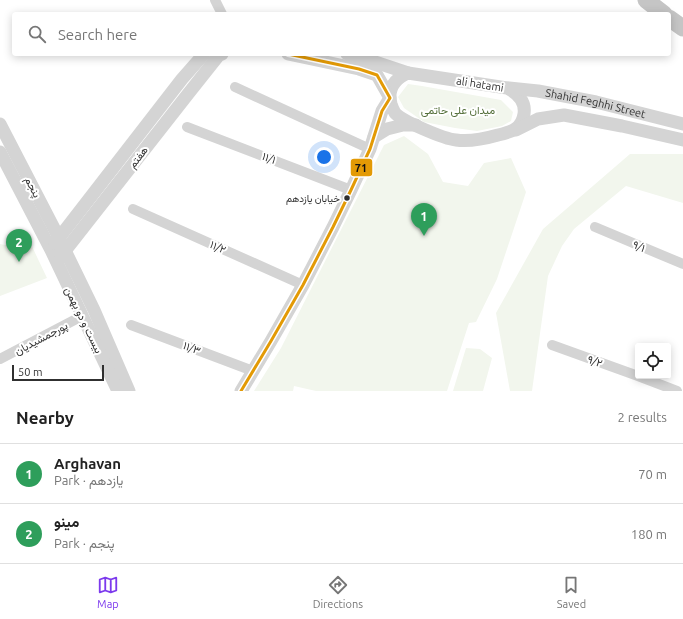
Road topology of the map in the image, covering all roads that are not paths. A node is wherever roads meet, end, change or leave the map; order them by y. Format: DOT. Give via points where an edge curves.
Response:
graph roads {
  1 [pos="215,0"];
  2 [pos="646,0"];
  3 [pos="221,12"];
  4 [pos="661,12"];
  5 [pos="671,19"];
  6 [pos="683,28"];
  7 [pos="202,56"];
  8 [pos="219,56"];
  9 [pos="297,56"];
  10 [pos="356,56"];
  11 [pos="408,73"];
  12 [pos="235,87"];
  13 [pos="507,88"];
  14 [pos="390,98"];
  15 [pos="0,124"];
  16 [pos="683,124"];
  17 [pos="418,126"];
  18 [pos="188,127"];
  19 [pos="512,132"];
  20 [pos="683,140"];
  21 [pos="372,143"];
  22 [pos="0,152"];
  23 [pos="351,190"];
  24 [pos="134,209"];
  25 [pos="595,227"];
  26 [pos="59,238"];
  27 [pos="50,250"];
  28 [pos="65,250"];
  29 [pos="56,262"];
  30 [pos="683,264"];
  31 [pos="303,285"];
  32 [pos="82,316"];
  33 [pos="132,325"];
  34 [pos="552,345"];
  35 [pos="0,359"];
  36 [pos="252,371"];
  37 [pos="635,375"];
  38 [pos="646,379"];
  39 [pos="118,391"];
  40 [pos="129,391"];
  41 [pos="241,391"];
  42 [pos="676,391"];
  1 -- 3 [label="street"];
  2 -- 4 [label="highway"];
  5 -- 6 [label="highway"];
  7 -- 26 [label="street, هفتم"];
  8 -- 28 [label="street, هفتم"];
  9 -- 14 [label="street" via="377,75"];
  10 -- 11 [label="street, ali hatami"];
  11 -- 13 [label="street, ali hatami"];
  11 -- 14 [label="street" via="395,82"];
  12 -- 21 [label="street"];
  13 -- 16 [label="street, Shahid Feghhi Street" via="596,102"];
  13 -- 19 [label="street, ali hatami" via="520,97 525,112 523,120"];
  14 -- 17 [label="street" via="396,113"];
  14 -- 21 [label="street" via="382,111"];
  15 -- 26 [label="street, پنجم"];
  17 -- 19 [label="street" via="442,137 456,140 478,140"];
  17 -- 21 [label="street" via="403,125 387,130"];
  18 -- 23 [label="street, ۱۱/۱"];
  19 -- 20 [label="street, Shahid Feghhi Street" via="538,119 564,115"];
  21 -- 23 [label="street"];
  22 -- 27 [label="street, پنجم"];
  23 -- 31 [label="street"];
  24 -- 31 [label="street, ۱۱/۲"];
  25 -- 30 [label="street, ۹/۱"];
  26 -- 27 [label="street, هفتم"];
  26 -- 28 [label="street, پنجم"];
  27 -- 29 [label="street, بیست و دو بهمن"];
  28 -- 29 [label="street, هفتم"];
  28 -- 40 [label="street, بیست و دو بهمن"];
  29 -- 32 [label="street, بیست و دو بهمن"];
  31 -- 36 [label="street"];
  32 -- 35 [label="street, پورجمشیدیان"];
  32 -- 39 [label="street, بیست و دو بهمن"];
  33 -- 36 [label="street, ۱۱/۳"];
  34 -- 37 [label="street, ۹/۲"];
  36 -- 41 [label="street"];
  38 -- 42 [label="street, ۹/۲"];
}
